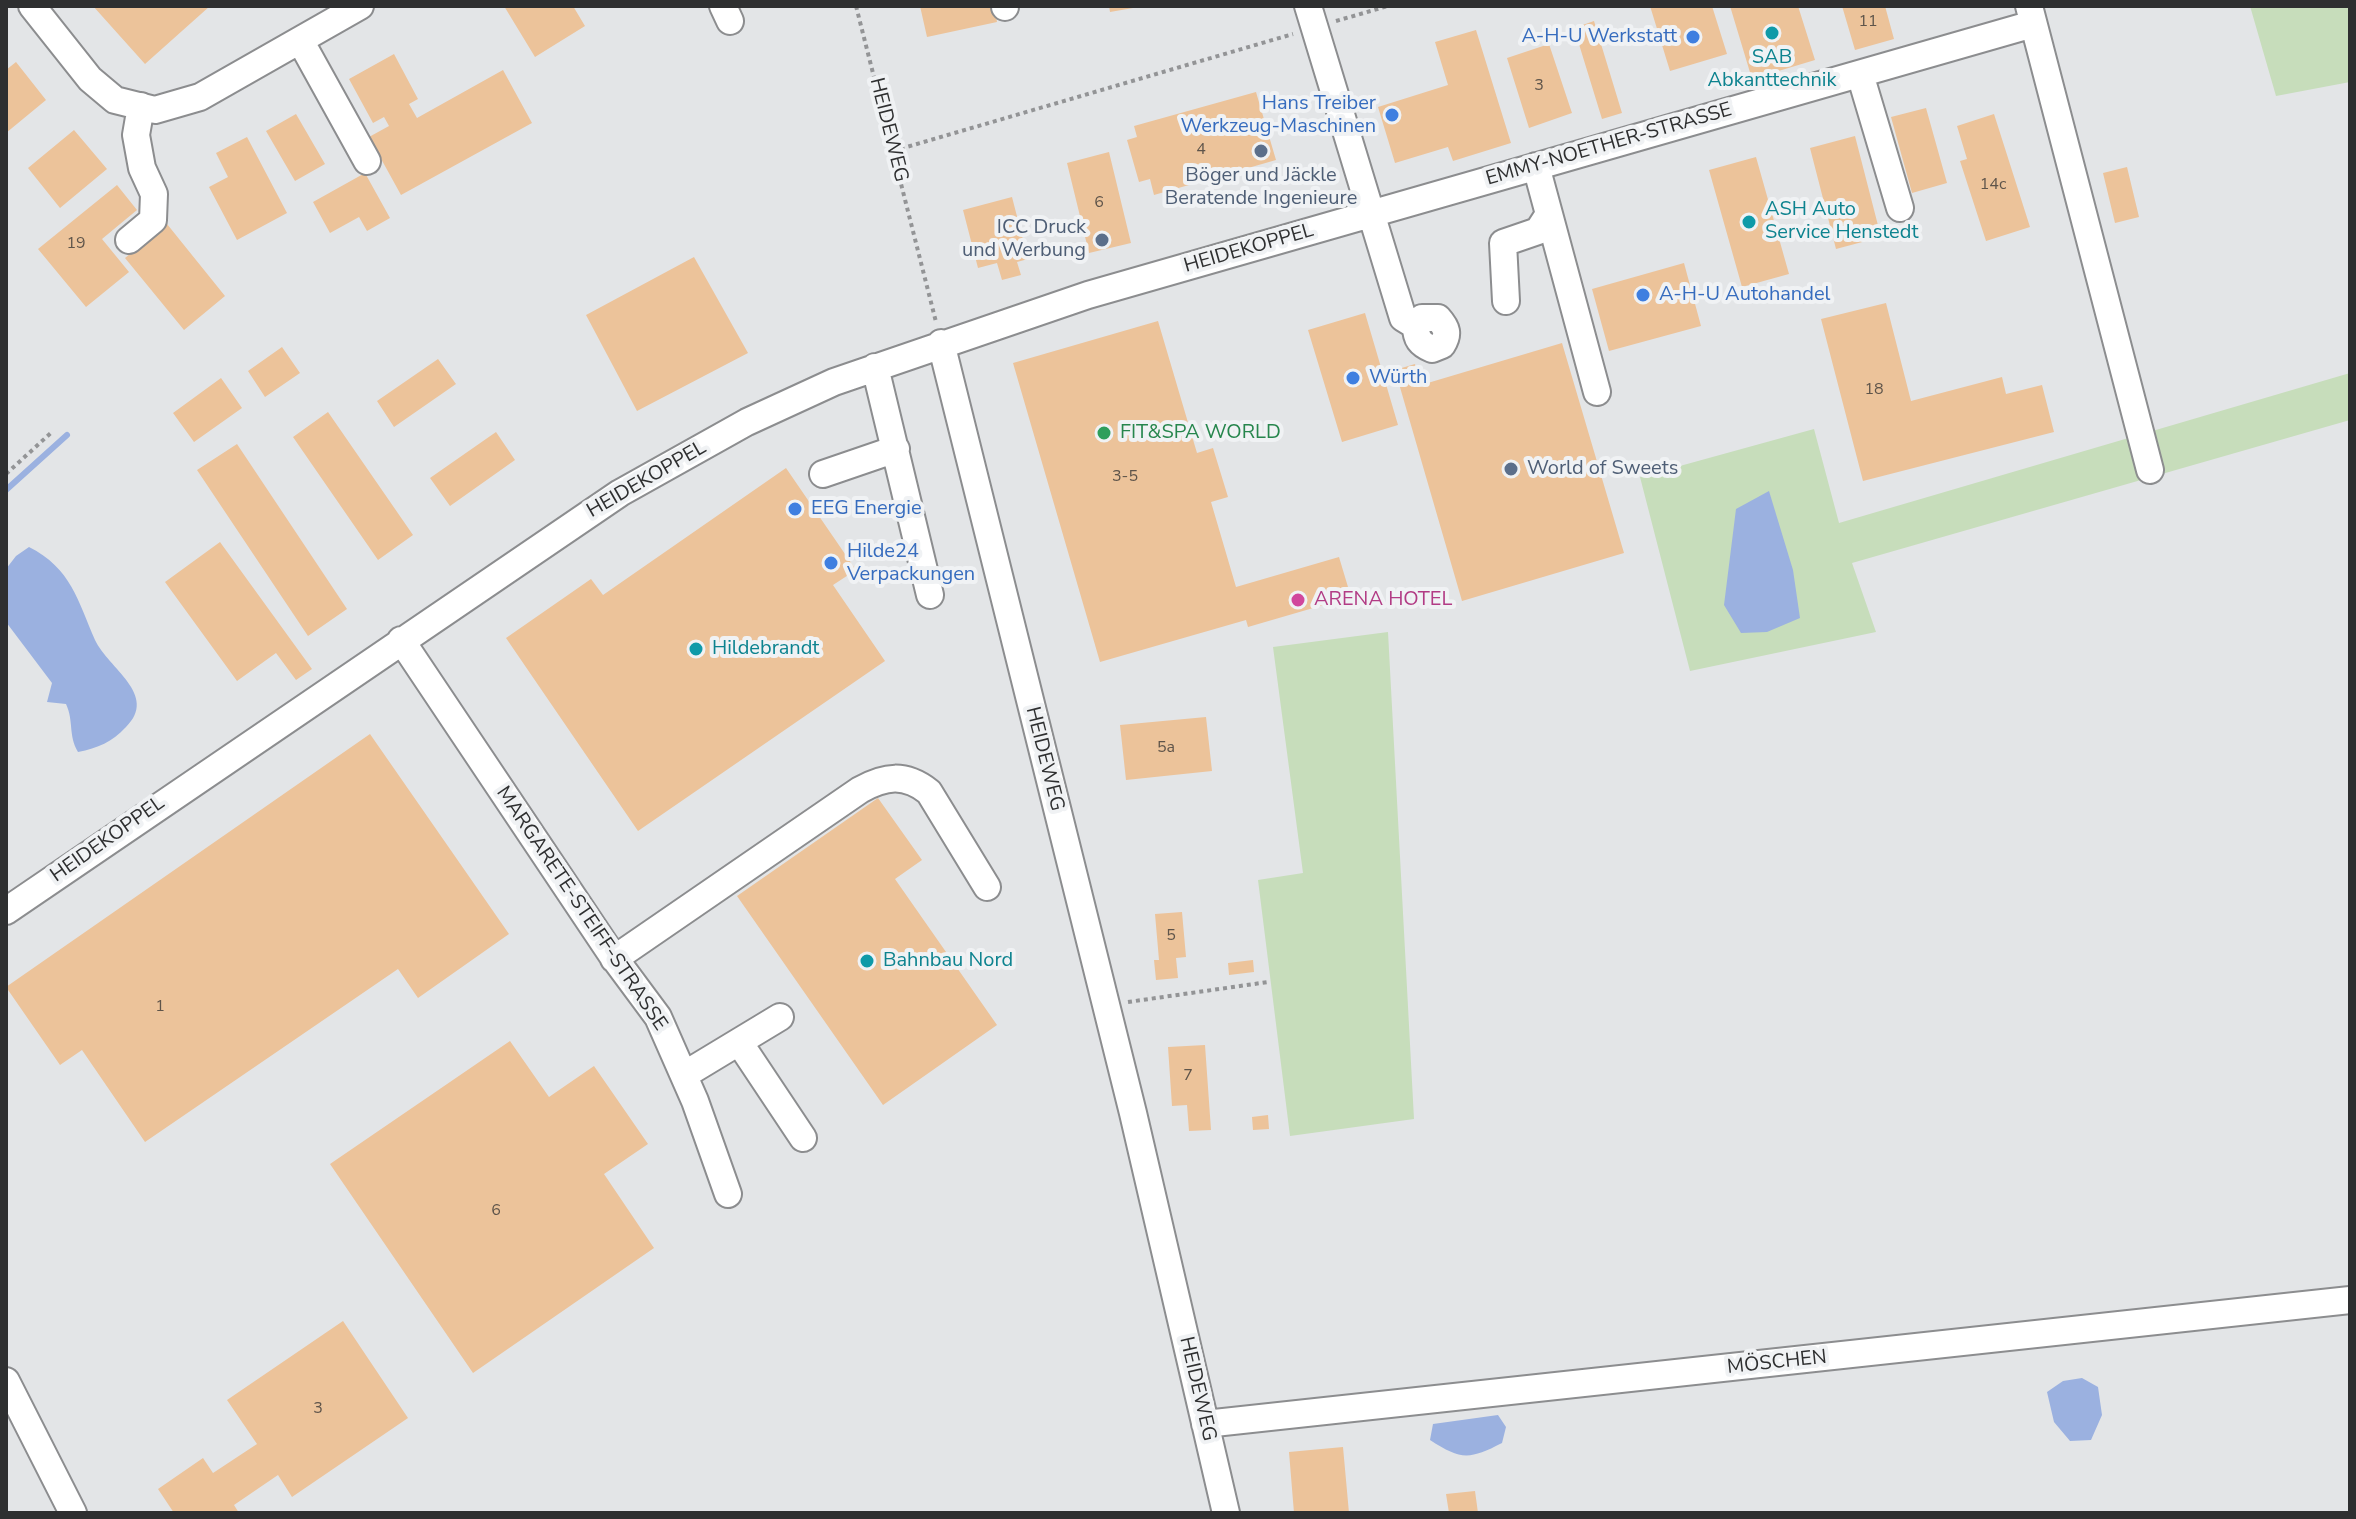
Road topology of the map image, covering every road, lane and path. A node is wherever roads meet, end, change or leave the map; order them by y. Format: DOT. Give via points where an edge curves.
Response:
graph roads {
  1 [pos="32,6"];
  2 [pos="360,6"];
  3 [pos="856,6"];
  4 [pos="1388,6"];
  5 [pos="2031,15"];
  6 [pos="1311,17"];
  7 [pos="300,40"];
  8 [pos="1860,74"];
  9 [pos="141,106"];
  10 [pos="893,151"];
  11 [pos="367,161"];
  12 [pos="1536,166"];
  13 [pos="1900,208"];
  14 [pos="1369,214"];
  15 [pos="1549,214"];
  16 [pos="129,240"];
  17 [pos="1506,301"];
  18 [pos="1416,326"];
  19 [pos="941,343"];
  20 [pos="875,367"];
  21 [pos="1597,392"];
  22 [pos="53,431"];
  23 [pos="896,449"];
  24 [pos="2150,470"];
  25 [pos="6,474"];
  26 [pos="823,474"];
  27 [pos="930,595"];
  28 [pos="401,640"];
  29 [pos="987,887"];
  30 [pos="6,911"];
  31 [pos="614,959"];
  32 [pos="1268,982"];
  33 [pos="1106,1006"];
  34 [pos="780,1017"];
  35 [pos="739,1042"];
  36 [pos="684,1075"];
  37 [pos="803,1138"];
  38 [pos="728,1194"];
  39 [pos="2350,1300"];
  40 [pos="6,1381"];
  41 [pos="1205,1424"];
  42 [pos="73,1513"];
  43 [pos="1226,1513"];
  1 -- 9 [label="street" via="90,79 115,100"];
  2 -- 7 [label="street"];
  3 -- 10 [label="path, HEIDEWEG"];
  4 -- 6 [label="path"];
  5 -- 8 [label="street, EMMY-NOETHER-STRASSE"];
  5 -- 24 [label="street, EMMY-NOETHER-STRASSE"];
  6 -- 10 [label="path"];
  6 -- 14 [label="street"];
  7 -- 9 [label="street" via="200,97 155,110"];
  7 -- 11 [label="street"];
  8 -- 12 [label="street, EMMY-NOETHER-STRASSE"];
  8 -- 13 [label="street"];
  9 -- 16 [label="street" via="136,135 154,194 153,220"];
  10 -- 19 [label="path, HEIDEWEG"];
  12 -- 14 [label="street, EMMY-NOETHER-STRASSE"];
  12 -- 15 [label="street"];
  14 -- 18 [label="street" via="1403,318"];
  14 -- 19 [label="street, HEIDEKOPPEL"];
  15 -- 17 [label="street" via="1538,231 1503,243"];
  15 -- 21 [label="street"];
  19 -- 20 [label="street, HEIDEKOPPEL"];
  19 -- 33 [label="street, HEIDEWEG"];
  20 -- 23 [label="street"];
  20 -- 28 [label="street, HEIDEKOPPEL" via="747,422 620,493"];
  22 -- 25 [label="path"];
  23 -- 26 [label="street"];
  23 -- 27 [label="street"];
  28 -- 30 [label="street, HEIDEKOPPEL"];
  28 -- 31 [label="street, MARGARETE-STEIFF-STRASSE"];
  29 -- 31 [label="street" via="929,792 910,780 887,778 860,790"];
  31 -- 36 [label="street, MARGARETE-STEIFF-STRASSE" via="658,1017"];
  32 -- 33 [label="path"];
  33 -- 41 [label="street, HEIDEWEG"];
  34 -- 35 [label="street"];
  35 -- 36 [label="street"];
  35 -- 37 [label="street"];
  36 -- 38 [label="street, MARGARETE-STEIFF-STRASSE"];
  39 -- 41 [label="street, MÖSCHEN"];
  40 -- 42 [label="street"];
  41 -- 43 [label="street, HEIDEWEG"];
}
